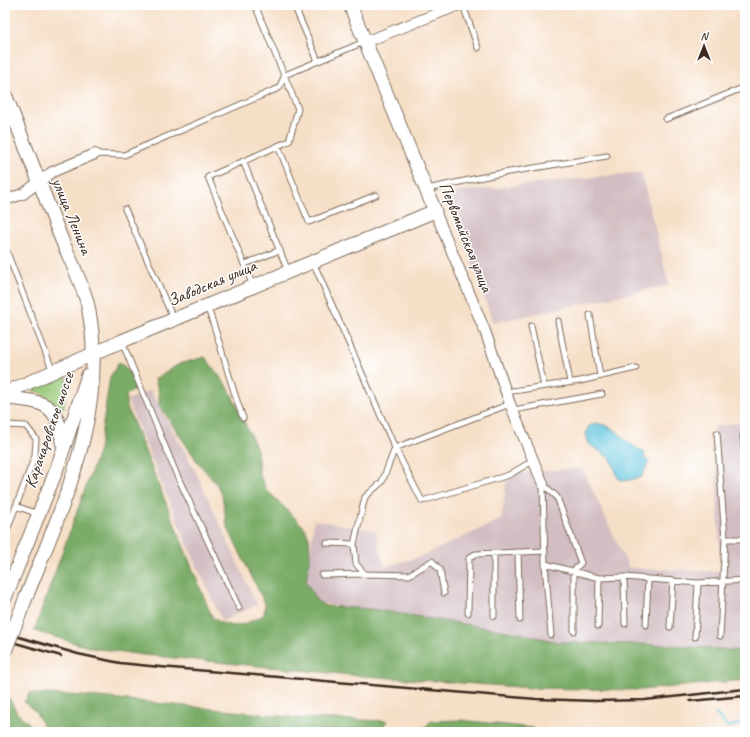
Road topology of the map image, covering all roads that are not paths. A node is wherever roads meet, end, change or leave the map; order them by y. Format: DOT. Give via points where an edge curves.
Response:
graph roads {
  1 [pos="255,5"];
  2 [pos="294,5"];
  3 [pos="350,5"];
  4 [pos="459,5"];
  5 [pos="463,5"];
  6 [pos="365,42"];
  7 [pos="478,48"];
  8 [pos="318,61"];
  9 [pos="285,75"];
  10 [pos="745,87"];
  11 [pos="5,94"];
  12 [pos="666,119"];
  13 [pos="278,146"];
  14 [pos="95,154"];
  15 [pos="607,156"];
  16 [pos="243,161"];
  17 [pos="39,182"];
  18 [pos="427,189"];
  19 [pos="376,195"];
  20 [pos="5,200"];
  21 [pos="125,209"];
  22 [pos="435,211"];
  23 [pos="5,248"];
  24 [pos="280,250"];
  25 [pos="312,261"];
  26 [pos="245,264"];
  27 [pos="288,271"];
  28 [pos="253,286"];
  29 [pos="206,305"];
  30 [pos="590,315"];
  31 [pos="173,319"];
  32 [pos="558,321"];
  33 [pos="531,326"];
  34 [pos="122,341"];
  35 [pos="92,359"];
  36 [pos="636,368"];
  37 [pos="53,372"];
  38 [pos="600,376"];
  39 [pos="570,382"];
  40 [pos="544,386"];
  41 [pos="506,392"];
  42 [pos="5,393"];
  43 [pos="602,394"];
  44 [pos="5,398"];
  45 [pos="84,403"];
  46 [pos="512,407"];
  47 [pos="244,418"];
  48 [pos="5,425"];
  49 [pos="717,433"];
  50 [pos="743,436"];
  51 [pos="395,448"];
  52 [pos="63,449"];
  53 [pos="534,460"];
  54 [pos="745,460"];
  55 [pos="544,484"];
  56 [pos="16,506"];
  57 [pos="39,514"];
  58 [pos="7,530"];
  59 [pos="725,539"];
  60 [pos="745,540"];
  61 [pos="327,543"];
  62 [pos="354,544"];
  63 [pos="545,551"];
  64 [pos="518,552"];
  65 [pos="494,553"];
  66 [pos="545,564"];
  67 [pos="574,570"];
  68 [pos="365,574"];
  69 [pos="322,575"];
  70 [pos="624,577"];
  71 [pos="599,578"];
  72 [pos="648,579"];
  73 [pos="674,580"];
  74 [pos="745,580"];
  75 [pos="698,583"];
  76 [pos="724,583"];
  77 [pos="7,593"];
  78 [pos="444,593"];
  79 [pos="239,608"];
  80 [pos="468,613"];
  81 [pos="494,616"];
  82 [pos="520,620"];
  83 [pos="625,624"];
  84 [pos="646,625"];
  85 [pos="598,626"];
  86 [pos="670,627"];
  87 [pos="574,631"];
  88 [pos="551,635"];
  89 [pos="720,636"];
  90 [pos="695,637"];
  91 [pos="5,651"];
  1 -- 9 [label="lane"];
  2 -- 8 [label="lane"];
  3 -- 6 [label="street, Первомайская улица"];
  4 -- 6 [label="street"];
  5 -- 7 [label="lane"];
  6 -- 8 [label="lane"];
  6 -- 18 [label="street, Первомайская улица"];
  8 -- 9 [label="lane"];
  9 -- 13 [label="lane" via="298,109 289,141"];
  9 -- 14 [label="lane" via="279,88 124,155"];
  10 -- 12 [label="lane"];
  11 -- 17 [label="street, улица Ленина"];
  13 -- 16 [label="lane"];
  13 -- 19 [label="lane" via="309,222"];
  14 -- 17 [label="street" via="52,172"];
  15 -- 18 [label="lane" via="497,174"];
  16 -- 24 [label="lane"];
  16 -- 26 [label="lane" via="208,177"];
  17 -- 20 [label="street" via="24,194"];
  17 -- 35 [label="street, улица Ленина" via="88,305"];
  18 -- 22 [label="street, Первомайская улица"];
  21 -- 31 [label="lane"];
  22 -- 25 [label="street, Заводская улица"];
  22 -- 41 [label="street, Первомайская улица" via="485,331"];
  23 -- 37 [label="lane"];
  24 -- 26 [label="lane"];
  24 -- 27 [label="lane"];
  25 -- 27 [label="street, Заводская улица"];
  25 -- 51 [label="lane"];
  26 -- 28 [label="lane"];
  27 -- 28 [label="street, Заводская улица"];
  28 -- 29 [label="street, Заводская улица"];
  29 -- 31 [label="street, Заводская улица"];
  29 -- 47 [label="lane" via="218,336 232,390"];
  30 -- 38 [label="lane"];
  31 -- 34 [label="street, Заводская улица"];
  32 -- 39 [label="lane"];
  33 -- 40 [label="lane"];
  34 -- 35 [label="street, Заводская улица"];
  34 -- 79 [label="lane" via="176,473"];
  35 -- 37 [label="street, Заводская улица"];
  35 -- 45 [label="street, Карачаровское шоссе"];
  36 -- 38 [label="lane"];
  37 -- 42 [label="street, Заводская улица"];
  38 -- 39 [label="lane"];
  39 -- 40 [label="lane"];
  40 -- 41 [label="lane"];
  41 -- 46 [label="street, Первомайская улица"];
  43 -- 46 [label="lane"];
  44 -- 52 [label="street" via="37,402 54,412 61,426"];
  45 -- 52 [label="street, Карачаровское шоссе"];
  45 -- 91 [label="street, Карачаровское шоссе, bridge" via="84,441 76,468"];
  46 -- 51 [label="lane"];
  46 -- 53 [label="street, Первомайская улица"];
  48 -- 56 [label="lane" via="26,426 36,439 34,456"];
  49 -- 59 [label="lane"];
  50 -- 54 [label="lane"];
  51 -- 53 [label="lane" via="422,501 509,474"];
  51 -- 62 [label="lane" via="382,482 365,497"];
  52 -- 57 [label="street, Карачаровское шоссе"];
  53 -- 55 [label="street, Первомайская улица"];
  55 -- 63 [label="lane"];
  55 -- 67 [label="lane" via="557,497 581,563"];
  56 -- 57 [label="lane"];
  56 -- 58 [label="lane"];
  57 -- 77 [label="street, Карачаровское шоссе"];
  59 -- 60 [label="lane"];
  59 -- 76 [label="lane"];
  61 -- 62 [label="lane"];
  62 -- 68 [label="lane" via="356,564"];
  63 -- 64 [label="lane"];
  63 -- 66 [label="lane"];
  64 -- 65 [label="lane"];
  64 -- 82 [label="lane"];
  65 -- 80 [label="lane" via="475,554 470,558"];
  65 -- 81 [label="lane"];
  66 -- 67 [label="lane"];
  66 -- 88 [label="lane"];
  67 -- 71 [label="lane"];
  67 -- 87 [label="lane"];
  68 -- 69 [label="lane"];
  68 -- 78 [label="lane" via="409,575 432,561 440,570"];
  70 -- 71 [label="lane"];
  70 -- 72 [label="lane"];
  70 -- 83 [label="lane"];
  71 -- 85 [label="lane"];
  72 -- 73 [label="lane"];
  72 -- 84 [label="lane"];
  73 -- 75 [label="lane"];
  73 -- 86 [label="lane"];
  74 -- 76 [label="lane"];
  75 -- 76 [label="lane"];
  75 -- 90 [label="lane"];
  76 -- 89 [label="lane"];
}
